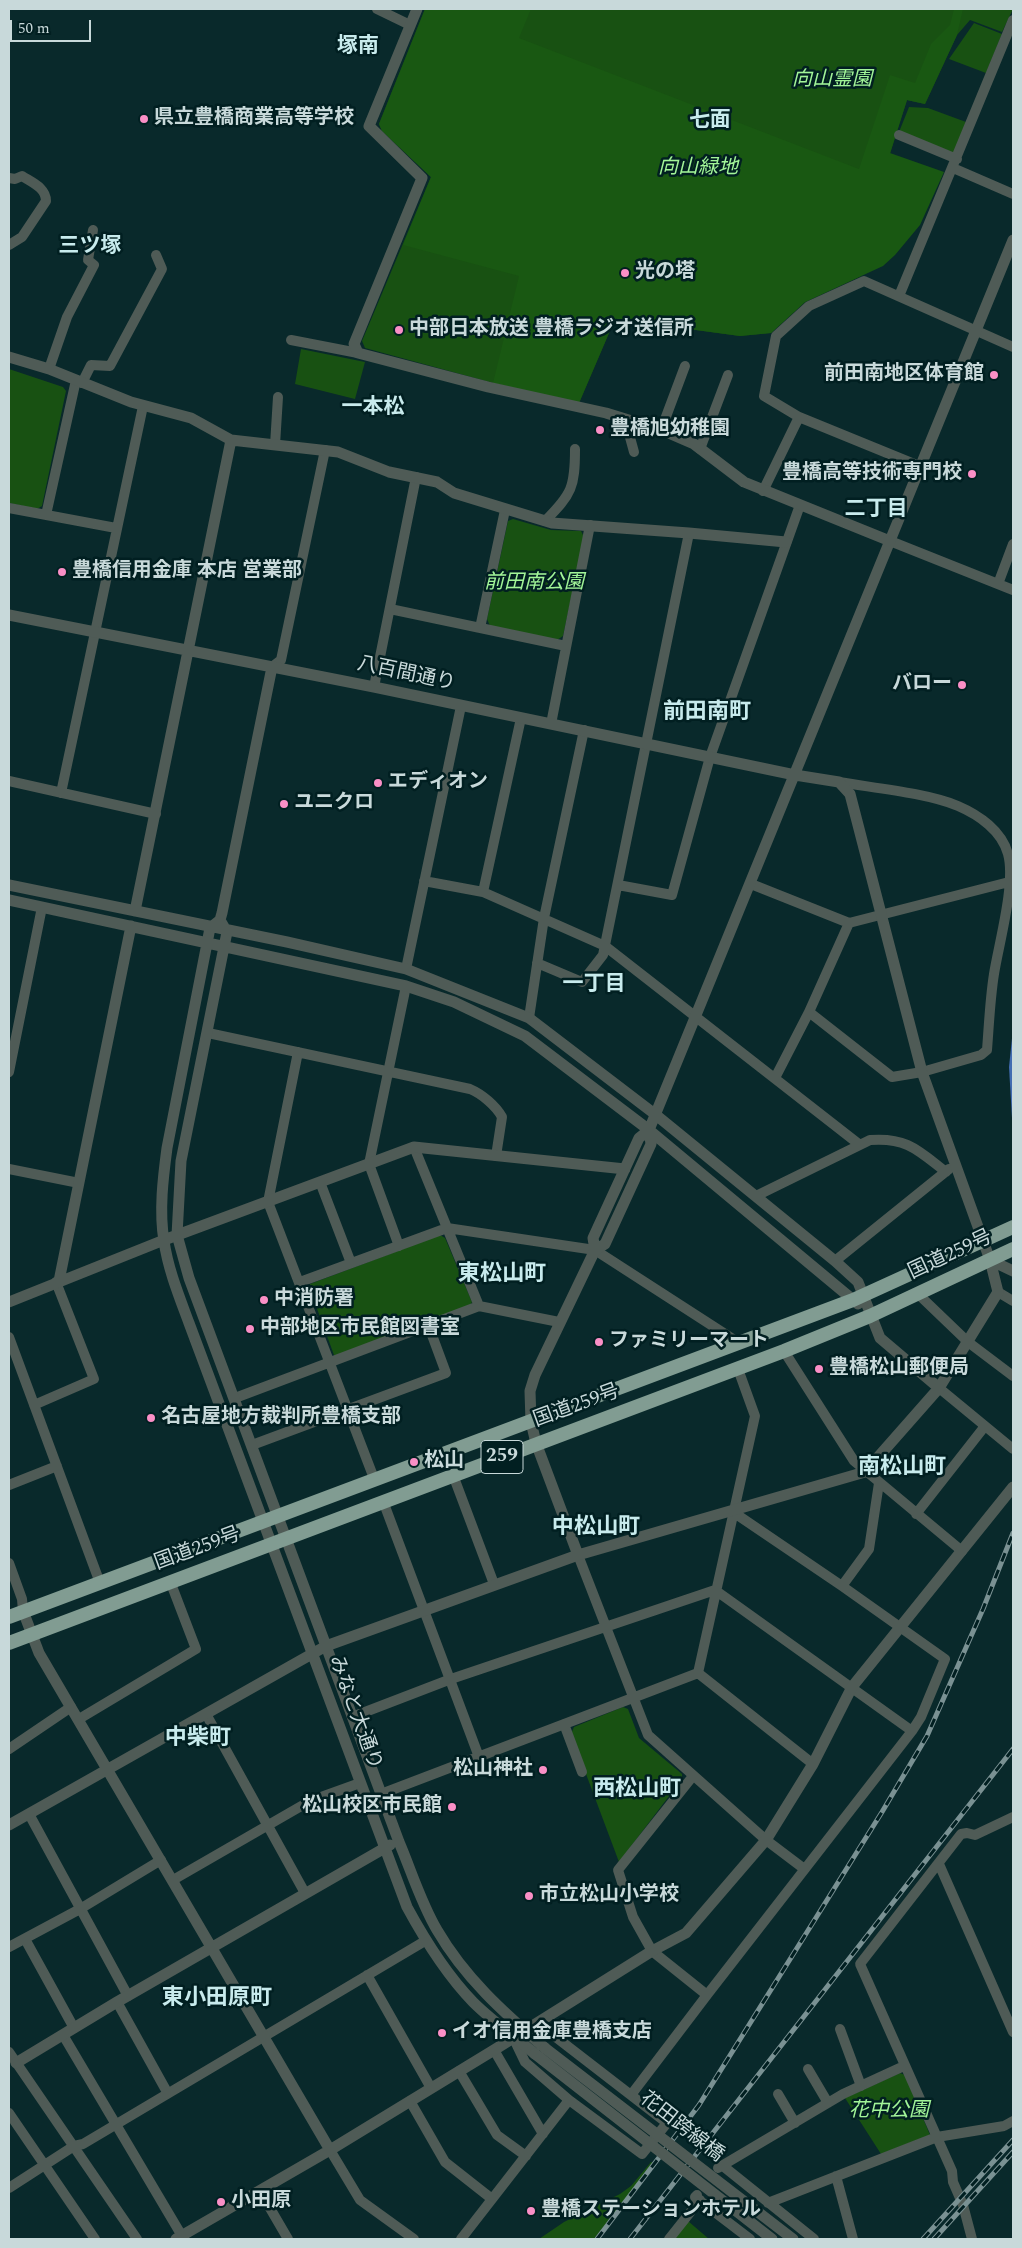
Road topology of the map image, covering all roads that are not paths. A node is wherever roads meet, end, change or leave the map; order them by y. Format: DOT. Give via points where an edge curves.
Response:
graph roads {
  1 [pos="377,9"];
  2 [pos="416,9"];
  3 [pos="1013,20"];
  4 [pos="410,25"];
  5 [pos="899,135"];
  6 [pos="955,163"];
  7 [pos="9,178"];
  8 [pos="1013,194"];
  9 [pos="93,230"];
  10 [pos="1013,240"];
  11 [pos="9,245"];
  12 [pos="156,255"];
  13 [pos="899,296"];
  14 [pos="974,331"];
  15 [pos="291,340"];
  16 [pos="1013,347"];
  17 [pos="358,353"];
  18 [pos="9,357"];
  19 [pos="685,366"];
  20 [pos="49,369"];
  21 [pos="728,375"];
  22 [pos="79,382"];
  23 [pos="278,397"];
  24 [pos="143,406"];
  25 [pos="799,417"];
  26 [pos="625,419"];
  27 [pos="661,430"];
  28 [pos="231,440"];
  29 [pos="276,445"];
  30 [pos="575,449"];
  31 [pos="700,449"];
  32 [pos="325,450"];
  33 [pos="634,452"];
  34 [pos="919,466"];
  35 [pos="416,478"];
  36 [pos="763,491"];
  37 [pos="800,505"];
  38 [pos="9,508"];
  39 [pos="505,510"];
  40 [pos="46,515"];
  41 [pos="545,521"];
  42 [pos="590,524"];
  43 [pos="116,528"];
  44 [pos="689,533"];
  45 [pos="890,541"];
  46 [pos="786,542"];
  47 [pos="1013,544"];
  48 [pos="998,584"];
  49 [pos="1013,590"];
  50 [pos="390,609"];
  51 [pos="9,615"];
  52 [pos="480,628"];
  53 [pos="96,633"];
  54 [pos="566,646"];
  55 [pos="187,650"];
  56 [pos="272,668"];
  57 [pos="374,687"];
  58 [pos="461,706"];
  59 [pos="521,718"];
  60 [pos="551,724"];
  61 [pos="584,730"];
  62 [pos="647,743"];
  63 [pos="710,757"];
  64 [pos="795,775"];
  65 [pos="9,781"];
  66 [pos="839,782"];
  67 [pos="61,793"];
  68 [pos="156,814"];
  69 [pos="424,880"];
  70 [pos="1009,882"];
  71 [pos="751,884"];
  72 [pos="9,885"];
  73 [pos="618,885"];
  74 [pos="483,892"];
  75 [pos="9,900"];
  76 [pos="42,907"];
  77 [pos="134,911"];
  78 [pos="881,916"];
  79 [pos="544,918"];
  80 [pos="220,920"];
  81 [pos="849,923"];
  82 [pos="130,926"];
  83 [pos="210,928"];
  84 [pos="227,932"];
  85 [pos="208,943"];
  86 [pos="605,946"];
  87 [pos="224,947"];
  88 [pos="538,962"];
  89 [pos="406,969"];
  90 [pos="406,986"];
  91 [pos="809,1012"];
  92 [pos="696,1017"];
  93 [pos="529,1018"];
  94 [pos="208,1033"];
  95 [pos="298,1052"];
  96 [pos="387,1070"];
  97 [pos="9,1072"];
  98 [pos="922,1072"];
  99 [pos="775,1078"];
  100 [pos="656,1114"];
  101 [pos="649,1130"];
  102 [pos="860,1145"];
  103 [pos="414,1148"];
  104 [pos="496,1156"];
  105 [pos="369,1164"];
  106 [pos="956,1164"];
  107 [pos="9,1169"];
  108 [pos="625,1169"];
  109 [pos="946,1172"];
  110 [pos="320,1182"];
  111 [pos="79,1183"];
  112 [pos="756,1196"];
  113 [pos="268,1202"];
  114 [pos="1013,1227"];
  115 [pos="447,1228"];
  116 [pos="177,1236"];
  117 [pos="164,1240"];
  118 [pos="983,1241"];
  119 [pos="399,1246"];
  120 [pos="1013,1249"];
  121 [pos="595,1250"];
  122 [pos="990,1260"];
  123 [pos="835,1261"];
  124 [pos="351,1263"];
  125 [pos="1013,1271"];
  126 [pos="57,1281"];
  127 [pos="300,1282"];
  128 [pos="998,1292"];
  129 [pos="918,1294"];
  130 [pos="858,1298"];
  131 [pos="1013,1301"];
  132 [pos="9,1302"];
  133 [pos="479,1306"];
  134 [pos="870,1316"];
  135 [pos="204,1317"];
  136 [pos="559,1322"];
  137 [pos="189,1323"];
  138 [pos="429,1326"];
  139 [pos="9,1337"];
  140 [pos="968,1342"];
  141 [pos="739,1343"];
  142 [pos="784,1351"];
  143 [pos="331,1363"];
  144 [pos="738,1369"];
  145 [pos="1013,1376"];
  146 [pos="939,1388"];
  147 [pos="235,1398"];
  148 [pos="219,1404"];
  149 [pos="34,1405"];
  150 [pos="349,1409"];
  151 [pos="531,1422"];
  152 [pos="985,1426"];
  153 [pos="536,1443"];
  154 [pos="252,1445"];
  155 [pos="1013,1449"];
  156 [pos="236,1451"];
  157 [pos="57,1466"];
  158 [pos="865,1472"];
  159 [pos="453,1475"];
  160 [pos="375,1481"];
  161 [pos="879,1483"];
  162 [pos="9,1484"];
  163 [pos="1013,1487"];
  164 [pos="383,1501"];
  165 [pos="733,1512"];
  166 [pos="916,1514"];
  167 [pos="279,1517"];
  168 [pos="262,1522"];
  169 [pos="287,1539"];
  170 [pos="270,1545"];
  171 [pos="962,1551"];
  172 [pos="578,1554"];
  173 [pos="9,1563"];
  174 [pos="170,1581"];
  175 [pos="100,1583"];
  176 [pos="494,1584"];
  177 [pos="842,1586"];
  178 [pos="715,1590"];
  179 [pos="423,1609"];
  180 [pos="23,1611"];
  181 [pos="9,1617"];
  182 [pos="606,1626"];
  183 [pos="900,1627"];
  184 [pos="32,1634"];
  185 [pos="9,1643"];
  186 [pos="326,1646"];
  187 [pos="312,1654"];
  188 [pos="698,1673"];
  189 [pos="451,1679"];
  190 [pos="852,1688"];
  191 [pos="632,1698"];
  192 [pos="71,1707"];
  193 [pos="206,1714"];
  194 [pos="352,1717"];
  195 [pos="79,1719"];
  196 [pos="564,1724"];
  197 [pos="912,1731"];
  198 [pos="9,1749"];
  199 [pos="479,1757"];
  200 [pos="813,1764"];
  201 [pos="108,1769"];
  202 [pos="582,1772"];
  203 [pos="693,1776"];
  204 [pos="360,1783"];
  205 [pos="381,1794"];
  206 [pos="28,1814"];
  207 [pos="1013,1818"];
  208 [pos="9,1825"];
  209 [pos="267,1827"];
  210 [pos="766,1840"];
  211 [pos="399,1842"];
  212 [pos="384,1849"];
  213 [pos="161,1860"];
  214 [pos="939,1864"];
  215 [pos="803,1868"];
  216 [pos="173,1880"];
  217 [pos="305,1893"];
  218 [pos="80,1908"];
  219 [pos="25,1939"];
  220 [pos="425,1941"];
  221 [pos="9,1947"];
  222 [pos="212,1948"];
  223 [pos="652,1951"];
  224 [pos="367,1976"];
  225 [pos="707,1995"];
  226 [pos="128,1996"];
  227 [pos="117,2002"];
  228 [pos="74,2028"];
  229 [pos="524,2030"];
  230 [pos="840,2030"];
  231 [pos="1013,2032"];
  232 [pos="63,2035"];
  233 [pos="264,2036"];
  234 [pos="514,2037"];
  235 [pos="557,2038"];
  236 [pos="545,2048"];
  237 [pos="494,2050"];
  238 [pos="9,2052"];
  239 [pos="535,2054"];
  240 [pos="16,2063"];
  241 [pos="904,2066"];
  242 [pos="808,2069"];
  243 [pos="459,2071"];
  244 [pos="861,2086"];
  245 [pos="431,2088"];
  246 [pos="168,2092"];
  247 [pos="778,2094"];
  248 [pos="631,2095"];
  249 [pos="569,2100"];
  250 [pos="410,2101"];
  251 [pos="828,2103"];
  252 [pos="9,2113"];
  253 [pos="1013,2120"];
  254 [pos="795,2123"];
  255 [pos="116,2124"];
  256 [pos="543,2134"];
  257 [pos="937,2137"];
  258 [pos="74,2146"];
  259 [pos="330,2150"];
  260 [pos="526,2156"];
  261 [pos="45,2165"];
  262 [pos="836,2176"];
  263 [pos="9,2188"];
  264 [pos="260,2191"];
  265 [pos="492,2199"];
  266 [pos="768,2203"];
  267 [pos="179,2238"];
  268 [pos="95,2239"];
  269 [pos="137,2239"];
  270 [pos="288,2239"];
  271 [pos="414,2239"];
  272 [pos="461,2239"];
  273 [pos="669,2239"];
  274 [pos="750,2239"];
  275 [pos="772,2239"];
  276 [pos="793,2239"];
  277 [pos="814,2239"];
  278 [pos="853,2239"];
  279 [pos="972,2239"];
  1 -- 4 [label="street"];
  2 -- 4 [label="street"];
  3 -- 6 [label="street"];
  4 -- 17 [label="street" via="369,126 422,178 354,344"];
  5 -- 6 [label="street"];
  6 -- 8 [label="street"];
  6 -- 13 [label="street"];
  7 -- 11 [label="street" via="22,176 42,189 46,201 22,238"];
  9 -- 20 [label="street" via="88,260 94,264 67,317"];
  10 -- 14 [label="street"];
  12 -- 22 [label="street" via="162,270 115,367 91,364"];
  13 -- 14 [label="street"];
  13 -- 25 [label="street" via="864,281 809,306 776,336 764,396"];
  14 -- 16 [label="street"];
  14 -- 34 [label="street"];
  15 -- 17 [label="street"];
  17 -- 26 [label="street"];
  18 -- 20 [label="street"];
  19 -- 27 [label="street"];
  20 -- 22 [label="street"];
  21 -- 31 [label="street"];
  22 -- 24 [label="street"];
  22 -- 40 [label="street"];
  23 -- 29 [label="street"];
  24 -- 28 [label="street" via="191,418"];
  24 -- 43 [label="street"];
  25 -- 34 [label="street"];
  25 -- 36 [label="street"];
  26 -- 27 [label="street"];
  26 -- 33 [label="street"];
  27 -- 31 [label="street"];
  28 -- 29 [label="street"];
  28 -- 55 [label="street"];
  29 -- 32 [label="street"];
  30 -- 41 [label="street" via="575,475 569,494"];
  31 -- 36 [label="street" via="744,482"];
  32 -- 35 [label="street"];
  32 -- 56 [label="street" via="282,660"];
  34 -- 45 [label="street"];
  35 -- 39 [label="street" via="437,482 454,493"];
  35 -- 50 [label="street"];
  36 -- 37 [label="street"];
  37 -- 45 [label="street"];
  37 -- 46 [label="street"];
  38 -- 40 [label="street"];
  39 -- 41 [label="street"];
  39 -- 52 [label="street"];
  40 -- 43 [label="street"];
  41 -- 42 [label="street"];
  42 -- 44 [label="street"];
  42 -- 54 [label="street"];
  43 -- 53 [label="street"];
  44 -- 46 [label="street"];
  44 -- 62 [label="street"];
  45 -- 48 [label="street"];
  45 -- 64 [label="street"];
  46 -- 63 [label="street"];
  47 -- 48 [label="street"];
  48 -- 49 [label="street"];
  50 -- 52 [label="street"];
  50 -- 57 [label="street"];
  51 -- 53 [label="street, 八百間通り"];
  52 -- 54 [label="street"];
  53 -- 55 [label="street, 八百間通り"];
  53 -- 67 [label="street"];
  54 -- 60 [label="street"];
  55 -- 56 [label="street, 八百間通り"];
  55 -- 68 [label="street"];
  56 -- 57 [label="street, 八百間通り"];
  56 -- 80 [label="street"];
  57 -- 58 [label="street, 八百間通り"];
  58 -- 59 [label="street, 八百間通り"];
  58 -- 69 [label="street"];
  59 -- 60 [label="street, 八百間通り"];
  59 -- 74 [label="street"];
  60 -- 61 [label="street, 八百間通り"];
  61 -- 62 [label="street, 八百間通り"];
  61 -- 79 [label="street"];
  62 -- 63 [label="street, 八百間通り"];
  62 -- 73 [label="street"];
  63 -- 64 [label="street, 八百間通り"];
  63 -- 73 [label="street" via="672,895"];
  64 -- 66 [label="street, 八百間通り"];
  64 -- 71 [label="street"];
  65 -- 67 [label="street"];
  66 -- 70 [label="street" via="942,801 976,815 992,827 1008,852"];
  66 -- 78 [label="street" via="850,794"];
  67 -- 68 [label="street"];
  68 -- 77 [label="street"];
  69 -- 74 [label="street"];
  69 -- 89 [label="street"];
  70 -- 78 [label="street"];
  70 -- 98 [label="street" via="993,977 987,1050 981,1055"];
  71 -- 81 [label="street"];
  71 -- 92 [label="street"];
  72 -- 77 [label="street"];
  73 -- 86 [label="street"];
  74 -- 79 [label="street"];
  75 -- 76 [label="street"];
  76 -- 82 [label="street"];
  76 -- 97 [label="street"];
  77 -- 83 [label="street"];
  78 -- 81 [label="street"];
  78 -- 98 [label="street"];
  79 -- 86 [label="street"];
  79 -- 88 [label="street"];
  80 -- 83 [label="street"];
  80 -- 84 [label="street"];
  81 -- 91 [label="street"];
  82 -- 85 [label="street"];
  82 -- 111 [label="street"];
  83 -- 84 [label="street"];
  83 -- 85 [label="street, みなと大通り"];
  84 -- 87 [label="street, みなと大通り"];
  84 -- 89 [label="street"];
  85 -- 87 [label="street"];
  85 -- 117 [label="street, みなと大通り" via="162,1181"];
  86 -- 88 [label="street" via="603,955 582,982"];
  86 -- 92 [label="street"];
  87 -- 90 [label="street"];
  87 -- 94 [label="street, みなと大通り"];
  88 -- 93 [label="street"];
  89 -- 93 [label="street"];
  90 -- 96 [label="street"];
  90 -- 101 [label="street" via="454,1002 524,1036"];
  91 -- 98 [label="street" via="892,1077"];
  91 -- 99 [label="street"];
  92 -- 99 [label="street"];
  92 -- 100 [label="street"];
  93 -- 100 [label="street"];
  94 -- 95 [label="street"];
  94 -- 116 [label="street, みなと大通り" via="181,1161"];
  95 -- 96 [label="street"];
  95 -- 113 [label="street"];
  96 -- 104 [label="street" via="476,1091 502,1117"];
  96 -- 105 [label="street"];
  98 -- 106 [label="street"];
  99 -- 102 [label="street"];
  100 -- 101 [label="street"];
  100 -- 112 [label="street"];
  101 -- 108 [label="street" via="639,1138"];
  101 -- 121 [label="street" via="651,1144 605,1244"];
  101 -- 130 [label="street"];
  102 -- 109 [label="street" via="880,1139 904,1142"];
  102 -- 112 [label="street"];
  103 -- 104 [label="street"];
  103 -- 105 [label="street"];
  103 -- 115 [label="street"];
  104 -- 108 [label="street"];
  105 -- 110 [label="street"];
  105 -- 119 [label="street"];
  106 -- 109 [label="street"];
  106 -- 118 [label="street"];
  107 -- 111 [label="street"];
  108 -- 121 [label="street" via="593,1238"];
  109 -- 123 [label="street"];
  110 -- 113 [label="street"];
  110 -- 124 [label="street"];
  111 -- 126 [label="street"];
  112 -- 123 [label="street"];
  113 -- 116 [label="street"];
  113 -- 127 [label="street"];
  114 -- 118 [label="highway, 国道259号 / 259"];
  115 -- 119 [label="street"];
  115 -- 121 [label="street"];
  115 -- 133 [label="street"];
  116 -- 117 [label="street"];
  116 -- 135 [label="street, みなと大通り"];
  117 -- 126 [label="street"];
  117 -- 137 [label="street, みなと大通り"];
  118 -- 122 [label="street"];
  118 -- 130 [label="highway, 国道259号 / 259"];
  119 -- 124 [label="street"];
  120 -- 122 [label="highway, 国道259号 / 259"];
  121 -- 136 [label="street"];
  121 -- 141 [label="street"];
  122 -- 125 [label="street"];
  122 -- 128 [label="street"];
  122 -- 129 [label="highway, 国道259号 / 259"];
  123 -- 130 [label="street" via="858,1282"];
  124 -- 127 [label="street"];
  126 -- 132 [label="street"];
  126 -- 149 [label="street" via="94,1379"];
  127 -- 143 [label="street"];
  128 -- 131 [label="street"];
  128 -- 140 [label="street"];
  129 -- 134 [label="highway, 国道259号 / 259"];
  129 -- 140 [label="street"];
  130 -- 134 [label="street"];
  130 -- 141 [label="highway, 国道259号 / 259"];
  133 -- 136 [label="street"];
  133 -- 138 [label="street"];
  134 -- 142 [label="highway, 国道259号 / 259"];
  134 -- 146 [label="street" via="880,1338"];
  135 -- 137 [label="street"];
  135 -- 147 [label="street, みなと大通り"];
  136 -- 151 [label="street" via="530,1391"];
  137 -- 148 [label="street, みなと大通り"];
  138 -- 143 [label="street"];
  138 -- 150 [label="street" via="446,1373"];
  139 -- 149 [label="street"];
  140 -- 145 [label="street"];
  140 -- 146 [label="street"];
  141 -- 151 [label="highway, 国道259号 / 259"];
  142 -- 144 [label="highway, 国道259号 / 259"];
  142 -- 158 [label="street" via="854,1461"];
  143 -- 147 [label="street"];
  143 -- 150 [label="street"];
  144 -- 153 [label="highway, 国道259号 / 259"];
  144 -- 165 [label="street" via="755,1416"];
  146 -- 152 [label="street"];
  146 -- 158 [label="street"];
  147 -- 148 [label="street"];
  147 -- 154 [label="street, みなと大通り"];
  148 -- 156 [label="street, みなと大通り"];
  149 -- 157 [label="street"];
  150 -- 154 [label="street"];
  150 -- 160 [label="street"];
  151 -- 153 [label="street"];
  151 -- 160 [label="highway, 国道259号 / 259"];
  152 -- 155 [label="street"];
  152 -- 166 [label="street"];
  153 -- 159 [label="highway, 国道259号 / 259"];
  153 -- 172 [label="street"];
  154 -- 156 [label="street"];
  154 -- 167 [label="street, みなと大通り"];
  156 -- 168 [label="street, みなと大通り"];
  157 -- 162 [label="street"];
  157 -- 175 [label="street"];
  158 -- 161 [label="street"];
  158 -- 165 [label="street"];
  159 -- 164 [label="highway, 国道259号 / 259"];
  159 -- 176 [label="street"];
  160 -- 167 [label="highway, 国道259号 / 259"];
  161 -- 166 [label="street"];
  161 -- 177 [label="street" via="868,1549"];
  163 -- 171 [label="street"];
  164 -- 169 [label="highway, 国道259号 / 259"];
  164 -- 179 [label="street"];
  165 -- 172 [label="street"];
  165 -- 177 [label="street"];
  165 -- 178 [label="street"];
  166 -- 171 [label="street"];
  167 -- 168 [label="highway, 国道259号 / 259"];
  167 -- 169 [label="street, みなと大通り"];
  168 -- 170 [label="street, みなと大通り"];
  168 -- 175 [label="highway, 国道259号 / 259"];
  169 -- 170 [label="highway, 国道259号 / 259"];
  169 -- 186 [label="street, みなと大通り"];
  170 -- 174 [label="highway, 国道259号 / 259"];
  170 -- 187 [label="street, みなと大通り"];
  171 -- 183 [label="street"];
  172 -- 176 [label="street"];
  172 -- 182 [label="street"];
  173 -- 180 [label="street"];
  174 -- 184 [label="highway, 国道259号 / 259"];
  174 -- 195 [label="street" via="196,1649"];
  175 -- 180 [label="highway, 国道259号 / 259"];
  176 -- 179 [label="street"];
  177 -- 183 [label="street"];
  178 -- 182 [label="street"];
  178 -- 188 [label="street"];
  178 -- 190 [label="street"];
  179 -- 186 [label="street"];
  179 -- 189 [label="street"];
  180 -- 181 [label="highway, 国道259号 / 259"];
  180 -- 184 [label="street"];
  182 -- 189 [label="street"];
  182 -- 191 [label="street"];
  183 -- 190 [label="street"];
  183 -- 197 [label="street" via="945,1659"];
  184 -- 185 [label="highway, 国道259号 / 259"];
  184 -- 192 [label="street" via="39,1653"];
  186 -- 187 [label="street"];
  186 -- 194 [label="street, みなと大通り"];
  187 -- 193 [label="street"];
  187 -- 204 [label="street, みなと大通り"];
  188 -- 191 [label="street"];
  188 -- 200 [label="street"];
  189 -- 194 [label="street"];
  189 -- 199 [label="street"];
  190 -- 197 [label="street"];
  190 -- 200 [label="street"];
  191 -- 196 [label="street"];
  191 -- 203 [label="street" via="648,1735"];
  192 -- 195 [label="street"];
  192 -- 198 [label="street"];
  193 -- 201 [label="street"];
  193 -- 209 [label="street"];
  194 -- 205 [label="street, みなと大通り"];
  195 -- 201 [label="street"];
  196 -- 199 [label="street"];
  196 -- 202 [label="street"];
  197 -- 215 [label="street"];
  199 -- 205 [label="street"];
  200 -- 210 [label="street"];
  201 -- 206 [label="street"];
  201 -- 213 [label="street"];
  203 -- 210 [label="street"];
  203 -- 223 [label="street" via="618,1870 633,1917"];
  204 -- 209 [label="street" via="310,1801"];
  204 -- 212 [label="street, みなと大通り"];
  205 -- 211 [label="street, みなと大通り"];
  206 -- 208 [label="street"];
  206 -- 218 [label="street"];
  207 -- 214 [label="street" via="975,1835 961,1834"];
  209 -- 216 [label="street"];
  209 -- 217 [label="street"];
  210 -- 215 [label="street"];
  210 -- 223 [label="street" via="686,1933"];
  211 -- 212 [label="street"];
  211 -- 229 [label="street, みなと大通り" via="436,1928 459,1963 478,1988"];
  212 -- 217 [label="street"];
  212 -- 220 [label="street, みなと大通り"];
  213 -- 216 [label="street"];
  213 -- 218 [label="street"];
  214 -- 231 [label="street"];
  214 -- 241 [label="street" via="860,1964"];
  215 -- 225 [label="street"];
  216 -- 222 [label="street"];
  217 -- 222 [label="street"];
  218 -- 219 [label="street"];
  218 -- 226 [label="street"];
  219 -- 221 [label="street"];
  219 -- 228 [label="street"];
  220 -- 224 [label="street"];
  220 -- 234 [label="street, みなと大通り" via="447,1973 474,2003"];
  222 -- 226 [label="street"];
  222 -- 233 [label="street"];
  223 -- 225 [label="street"];
  223 -- 229 [label="street"];
  224 -- 233 [label="street"];
  224 -- 245 [label="street"];
  225 -- 248 [label="street"];
  226 -- 227 [label="street"];
  227 -- 228 [label="street"];
  227 -- 246 [label="street"];
  228 -- 232 [label="street"];
  229 -- 234 [label="street"];
  229 -- 236 [label="street, みなと大通り"];
  230 -- 244 [label="street"];
  232 -- 240 [label="street"];
  232 -- 255 [label="street"];
  233 -- 246 [label="street"];
  233 -- 259 [label="street"];
  234 -- 237 [label="street"];
  234 -- 239 [label="street, みなと大通り"];
  234 -- 249 [label="street" via="525,2062"];
  235 -- 248 [label="street"];
  236 -- 276 [label="street, 花田跨線橋, bridge"];
  237 -- 243 [label="street"];
  237 -- 256 [label="street"];
  238 -- 240 [label="street"];
  239 -- 275 [label="street, 花田跨線橋, bridge"];
  240 -- 258 [label="street"];
  241 -- 244 [label="street"];
  241 -- 257 [label="street"];
  242 -- 251 [label="street"];
  243 -- 245 [label="street"];
  243 -- 260 [label="street" via="497,2135"];
  244 -- 251 [label="street"];
  245 -- 250 [label="street"];
  246 -- 255 [label="street"];
  247 -- 254 [label="street"];
  248 -- 249 [label="street" via="667,2122 642,2154"];
  249 -- 256 [label="street"];
  250 -- 259 [label="street"];
  250 -- 265 [label="street" via="445,2162"];
  251 -- 254 [label="street"];
  252 -- 261 [label="street"];
  253 -- 257 [label="street" via="1004,2126"];
  254 -- 266 [label="street" via="720,2167"];
  255 -- 258 [label="street"];
  255 -- 267 [label="street"];
  256 -- 260 [label="street"];
  257 -- 262 [label="street"];
  257 -- 279 [label="street" via="952,2171"];
  258 -- 261 [label="street"];
  258 -- 269 [label="street"];
  259 -- 264 [label="street"];
  259 -- 271 [label="street" via="360,2200"];
  260 -- 265 [label="street"];
  261 -- 263 [label="street"];
  261 -- 268 [label="street"];
  262 -- 266 [label="street"];
  262 -- 278 [label="street"];
  264 -- 267 [label="street"];
  264 -- 270 [label="street"];
  265 -- 272 [label="street"];
  266 -- 277 [label="street"];
  273 -- 274 [label="street" via="698,2197"];
}
